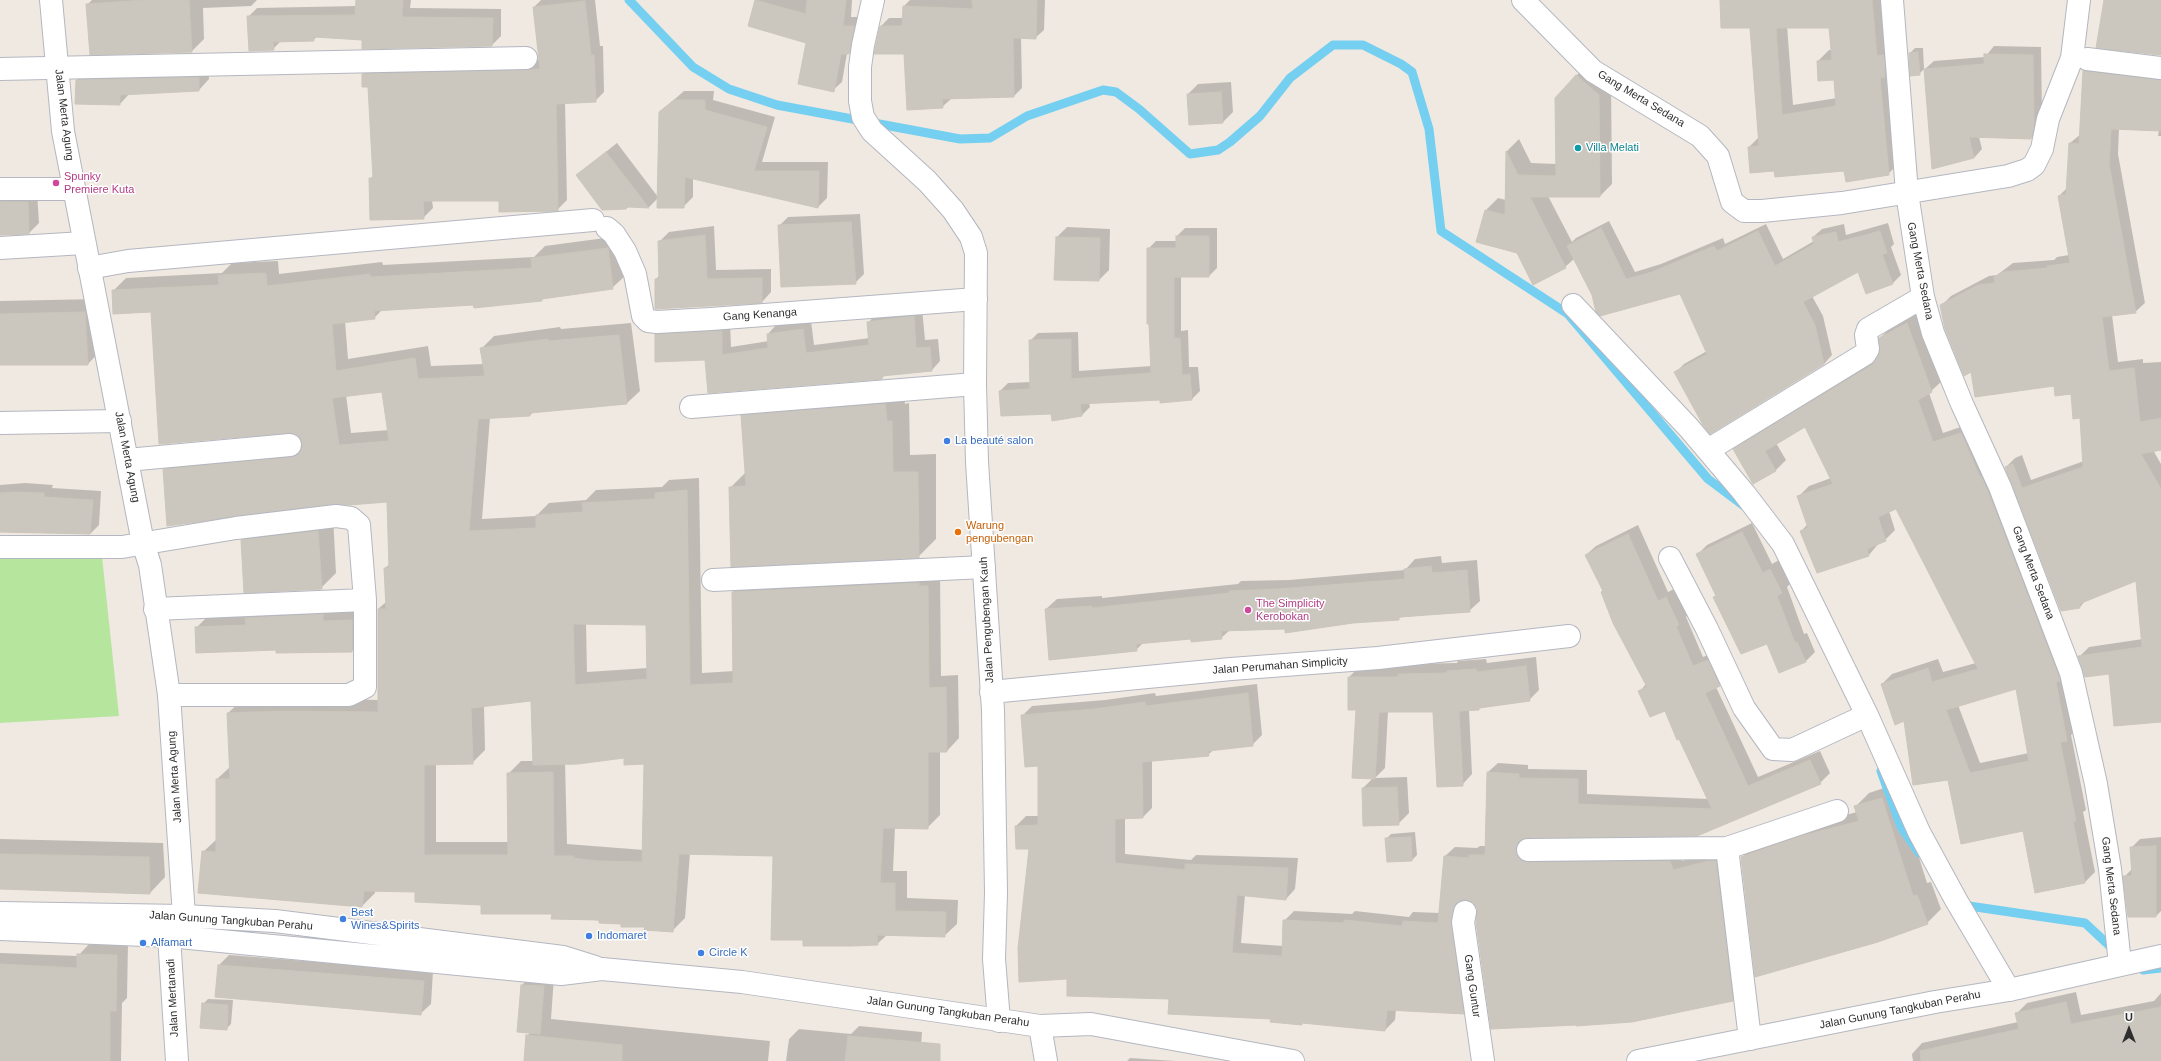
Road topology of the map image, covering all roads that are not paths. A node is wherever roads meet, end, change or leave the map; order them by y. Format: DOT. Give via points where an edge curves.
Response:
graph roads {
  1 [pos="51,0"];
  2 [pos="872,0"];
  3 [pos="1523,0"];
  4 [pos="1892,0"];
  5 [pos="2079,0"];
  6 [pos="526,58"];
  7 [pos="2087,59"];
  8 [pos="58,68"];
  9 [pos="2161,68"];
  10 [pos="0,69"];
  11 [pos="0,188"];
  12 [pos="74,189"];
  13 [pos="1907,193"];
  14 [pos="84,243"];
  15 [pos="0,248"];
  16 [pos="89,268"];
  17 [pos="1923,297"];
  18 [pos="976,299"];
  19 [pos="1573,305"];
  20 [pos="975,384"];
  21 [pos="691,407"];
  22 [pos="120,421"];
  23 [pos="0,423"];
  24 [pos="290,445"];
  25 [pos="1708,450"];
  26 [pos="127,460"];
  27 [pos="143,543"];
  28 [pos="0,547"];
  29 [pos="1670,558"];
  30 [pos="984,567"];
  31 [pos="713,580"];
  32 [pos="365,600"];
  33 [pos="155,608"];
  34 [pos="1569,636"];
  35 [pos="991,692"];
  36 [pos="169,695"];
  37 [pos="1867,715"];
  38 [pos="1837,811"];
  39 [pos="1726,848"];
  40 [pos="1528,850"];
  41 [pos="1465,912"];
  42 [pos="0,913"];
  43 [pos="184,916"];
  44 [pos="0,929"];
  45 [pos="169,936"];
  46 [pos="2161,956"];
  47 [pos="2120,964"];
  48 [pos="602,969"];
  49 [pos="2009,990"];
  50 [pos="999,1021"];
  51 [pos="1040,1026"];
  52 [pos="1750,1039"];
  53 [pos="176,1061"];
  54 [pos="1046,1061"];
  55 [pos="1293,1061"];
  56 [pos="1483,1061"];
  57 [pos="1638,1061"];
  1 -- 8 [label="street, Jalan Merta Agung"];
  2 -- 18 [label="street, Jalan Pengubengan Kauh" via="860,68 860,101 868,124 927,181 953,210 968,232 976,253"];
  3 -- 13 [label="street, Gang Merta Sedana" via="1593,71 1700,136 1718,156 1728,193 1740,210 1762,211 1814,206"];
  4 -- 13 [label="street, Gang Merta Sedana"];
  5 -- 13 [label="street, Gang Merta Sedana" via="2072,58 2048,119 2042,149 2034,165 2008,176"];
  6 -- 8 [label="street"];
  7 -- 9 [label="street"];
  8 -- 10 [label="street"];
  8 -- 12 [label="street, Jalan Merta Agung" via="63,132"];
  11 -- 12 [label="street"];
  12 -- 14 [label="street, Jalan Merta Agung"];
  13 -- 17 [label="street, Gang Merta Sedana"];
  14 -- 15 [label="street"];
  14 -- 16 [label="street, Jalan Merta Agung"];
  16 -- 18 [label="street, Gang Kenanga" via="136,261 600,224 614,234 628,257 635,274 643,316 648,321"];
  16 -- 22 [label="street, Jalan Merta Agung"];
  17 -- 25 [label="street" via="1868,329 1868,349 1865,354"];
  17 -- 47 [label="street, Gang Merta Sedana" via="1932,333 2000,487 2071,673 2098,792 2110,869"];
  18 -- 20 [label="street, Jalan Pengubengan Kauh"];
  19 -- 25 [label="street"];
  20 -- 21 [label="street"];
  20 -- 30 [label="street, Jalan Pengubengan Kauh" via="979,512"];
  22 -- 23 [label="street"];
  22 -- 26 [label="street, Jalan Merta Agung"];
  24 -- 26 [label="street"];
  25 -- 37 [label="street" via="1783,544"];
  26 -- 27 [label="street, Jalan Merta Agung"];
  27 -- 28 [label="street" via="103,548"];
  27 -- 32 [label="street" via="298,520 336,516 351,518 361,529"];
  27 -- 33 [label="street, Jalan Merta Agung" via="150,565"];
  29 -- 37 [label="street" via="1744,708 1774,749 1792,750"];
  30 -- 31 [label="street"];
  30 -- 35 [label="street, Jalan Pengubengan Kauh"];
  32 -- 33 [label="street"];
  32 -- 36 [label="street" via="367,677 365,688 360,691 349,695"];
  33 -- 36 [label="street, Jalan Merta Agung"];
  34 -- 35 [label="street, Jalan Perumahan Simplicity" via="1378,658"];
  35 -- 50 [label="street, Jalan Pengubengan Kauh" via="996,839 994,958"];
  36 -- 43 [label="street, Jalan Merta Agung"];
  37 -- 49 [label="street" via="1919,832"];
  38 -- 39 [label="street"];
  39 -- 40 [label="street"];
  39 -- 52 [label="street" via="1739,935"];
  41 -- 56 [label="street, Gang Guntur" via="1463,922"];
  42 -- 43 [label="street, Jalan Gunung Tangkuban Perahu"];
  43 -- 48 [label="street, Jalan Gunung Tangkuban Perahu" via="275,921 470,945 563,957"];
  44 -- 45 [label="street, Jalan Gunung Tangkuban Perahu"];
  45 -- 48 [label="street, Jalan Gunung Tangkuban Perahu" via="561,974"];
  45 -- 53 [label="street, Jalan Mertanadi"];
  46 -- 47 [label="street, Jalan Gunung Tangkuban Perahu"];
  47 -- 49 [label="street, Jalan Gunung Tangkuban Perahu"];
  48 -- 50 [label="street, Jalan Gunung Tangkuban Perahu" via="742,982"];
  49 -- 52 [label="street, Jalan Gunung Tangkuban Perahu"];
  50 -- 51 [label="street, Jalan Gunung Tangkuban Perahu"];
  51 -- 54 [label="street"];
  51 -- 55 [label="street, Jalan Gunung Tangkuban Perahu" via="1091,1024"];
  52 -- 57 [label="street, Jalan Gunung Tangkuban Perahu"];
}
